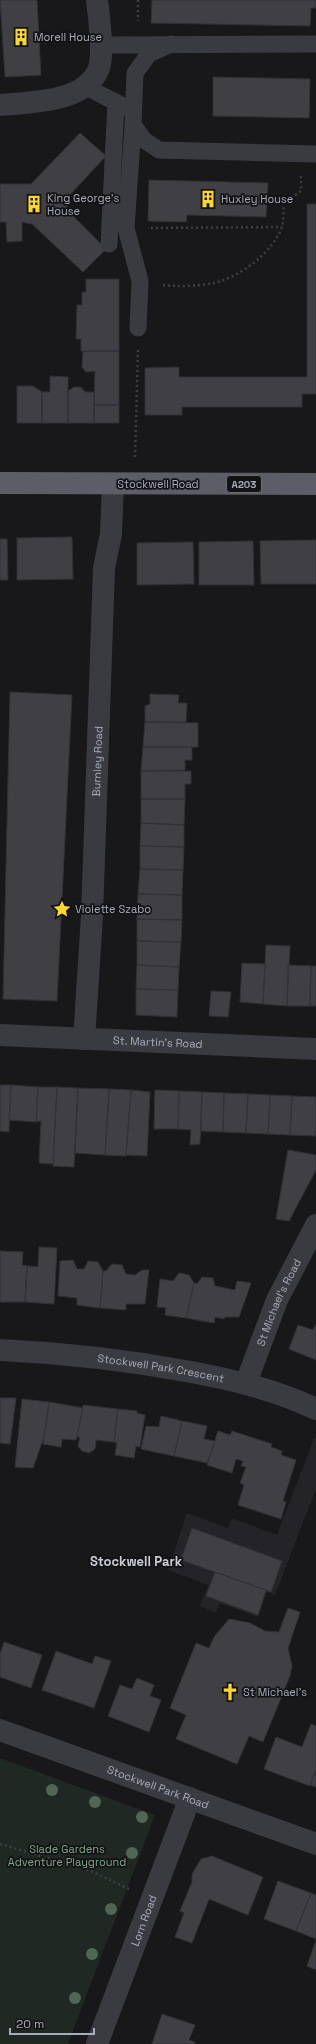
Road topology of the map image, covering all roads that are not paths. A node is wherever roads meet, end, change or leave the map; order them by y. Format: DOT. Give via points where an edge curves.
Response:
graph roads {
  1 [pos="97,0"];
  2 [pos="101,44"];
  3 [pos="171,44"];
  4 [pos="316,44"];
  5 [pos="86,87"];
  6 [pos="116,102"];
  7 [pos="0,105"];
  8 [pos="133,118"];
  9 [pos="309,154"];
  10 [pos="109,244"];
  11 [pos="138,328"];
  12 [pos="0,483"];
  13 [pos="113,484"];
  14 [pos="316,484"];
  15 [pos="0,1035"];
  16 [pos="84,1039"];
  17 [pos="316,1049"];
  18 [pos="316,1225"];
  19 [pos="0,1350"];
  20 [pos="246,1383"];
  21 [pos="316,1409"];
  22 [pos="0,1730"];
  23 [pos="190,1798"];
  24 [pos="316,1844"];
  25 [pos="97,2044"];
  1 -- 2 [label="street"];
  2 -- 3 [label="lane"];
  2 -- 5 [label="street" via="99,68"];
  3 -- 4 [label="lane"];
  3 -- 8 [label="lane" via="149,54 135,73"];
  5 -- 6 [label="lane"];
  5 -- 7 [label="street" via="60,98"];
  6 -- 8 [label="lane"];
  6 -- 10 [label="lane"];
  8 -- 9 [label="lane" via="144,140 159,150"];
  8 -- 11 [label="lane" via="126,228 140,281"];
  12 -- 13 [label="highway, Stockwell Road / A203"];
  13 -- 14 [label="highway, Stockwell Road / A203"];
  13 -- 16 [label="street, Burnley Road" via="111,534 104,568 92,916"];
  15 -- 16 [label="street, St. Martin's Road"];
  16 -- 17 [label="street, St. Martin's Road"];
  18 -- 20 [label="street, St Michael's Road" via="278,1300"];
  19 -- 20 [label="street, Stockwell Park Crescent" via="62,1352 151,1364"];
  20 -- 21 [label="street, Stockwell Park Crescent"];
  22 -- 23 [label="street, Stockwell Park Road"];
  23 -- 24 [label="street, Stockwell Park Road"];
  23 -- 25 [label="street, Lorn Road"];
}
